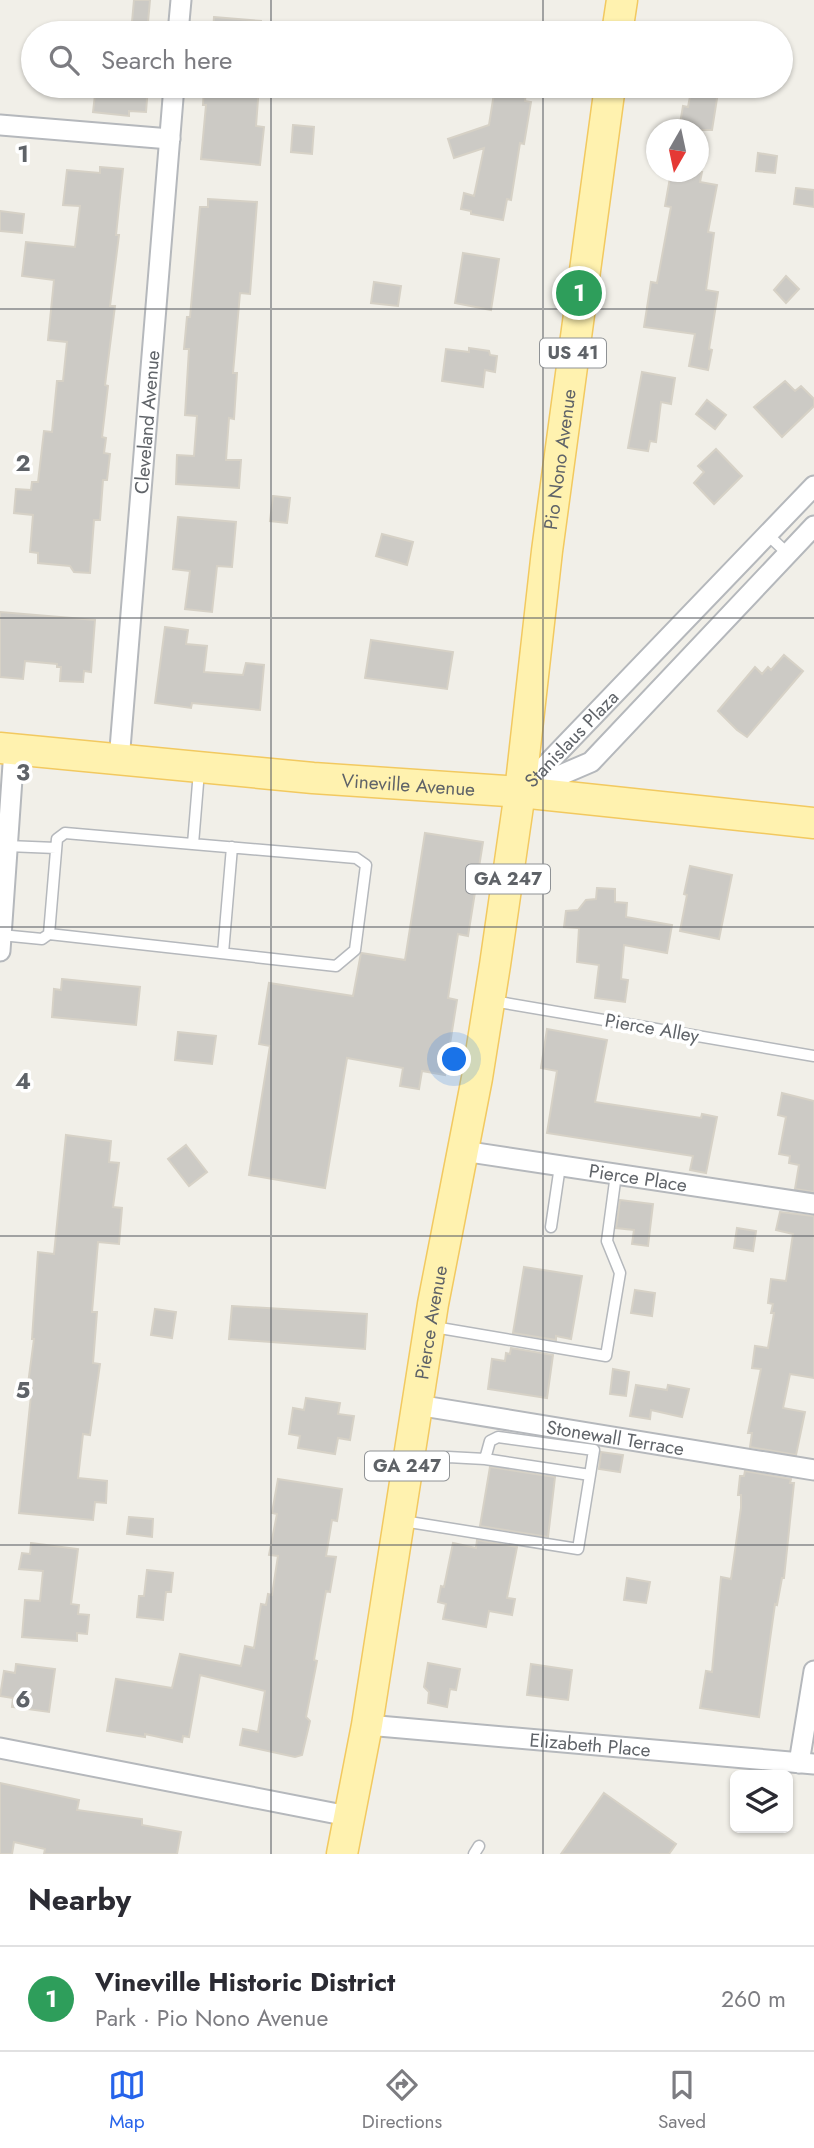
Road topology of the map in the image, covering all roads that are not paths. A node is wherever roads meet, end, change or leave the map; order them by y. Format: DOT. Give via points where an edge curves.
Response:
graph roads {
  1 [pos="181,0"];
  2 [pos="622,0"];
  3 [pos="179,21"];
  4 [pos="619,21"];
  5 [pos="173,98"];
  6 [pos="608,98"];
  7 [pos="0,125"];
  8 [pos="170,139"];
  9 [pos="814,486"];
  10 [pos="814,526"];
  11 [pos="768,535"];
  12 [pos="788,553"];
  13 [pos="7,749"];
  14 [pos="119,761"];
  15 [pos="199,768"];
  16 [pos="520,792"];
  17 [pos="814,823"];
  18 [pos="193,844"];
  19 [pos="7,846"];
  20 [pos="232,847"];
  21 [pos="56,848"];
  22 [pos="50,934"];
  23 [pos="1,943"];
  24 [pos="223,953"];
  25 [pos="489,1000"];
  26 [pos="814,1056"];
  27 [pos="463,1151"];
  28 [pos="560,1166"];
  29 [pos="616,1174"];
  30 [pos="814,1204"];
  31 [pos="551,1227"];
  32 [pos="430,1326"];
  33 [pos="417,1405"];
  34 [pos="485,1459"];
  35 [pos="408,1463"];
  36 [pos="814,1470"];
  37 [pos="590,1475"];
  38 [pos="399,1520"];
  39 [pos="814,1671"];
  40 [pos="367,1724"];
  41 [pos="0,1748"];
  42 [pos="806,1764"];
  43 [pos="348,1816"];
  44 [pos="342,1854"];
  1 -- 3 [label="street"];
  2 -- 4 [label="main road"];
  5 -- 8 [label="street, Cleveland Avenue"];
  6 -- 16 [label="main road, Pio Nono Avenue / US 41" via="547,551"];
  7 -- 8 [label="street"];
  8 -- 14 [label="street, Cleveland Avenue"];
  9 -- 11 [label="street, Stanislaus Plaza"];
  10 -- 12 [label="street, Stanislaus Plaza"];
  11 -- 12 [label="lane"];
  11 -- 16 [label="street, Stanislaus Plaza"];
  12 -- 16 [label="street, Stanislaus Plaza" via="591,762"];
  13 -- 14 [label="main road, Vineville Avenue"];
  13 -- 19 [label="street"];
  14 -- 15 [label="main road, Vineville Avenue"];
  15 -- 16 [label="main road, Vineville Avenue"];
  15 -- 18 [label="lane"];
  16 -- 17 [label="main road, Vineville Avenue"];
  16 -- 25 [label="main road, Pierce Avenue / GA 247"];
  18 -- 20 [label="lane"];
  18 -- 21 [label="lane" via="65,833 57,839"];
  19 -- 21 [label="lane"];
  19 -- 23 [label="street"];
  20 -- 24 [label="lane"];
  20 -- 24 [label="lane" via="356,858 366,865 355,950 336,966"];
  21 -- 22 [label="lane"];
  22 -- 23 [label="lane"];
  22 -- 24 [label="lane"];
  25 -- 26 [label="lane, Pierce Alley"];
  25 -- 27 [label="main road, Pierce Avenue / GA 247"];
  27 -- 28 [label="street, Pierce Place"];
  27 -- 32 [label="main road, Pierce Avenue / GA 247"];
  28 -- 29 [label="street, Pierce Place"];
  28 -- 31 [label="lane"];
  29 -- 30 [label="street, Pierce Place"];
  29 -- 32 [label="lane" via="607,1241 620,1273 606,1356"];
  32 -- 33 [label="main road, Pierce Avenue / GA 247"];
  33 -- 35 [label="main road, Pierce Avenue / GA 247"];
  33 -- 36 [label="street, Stonewall Terrace"];
  34 -- 35 [label="lane" via="448,1457"];
  34 -- 37 [label="lane"];
  34 -- 37 [label="lane" via="490,1441 498,1437 594,1450"];
  35 -- 38 [label="main road, Pierce Avenue / GA 247"];
  37 -- 38 [label="lane" via="578,1549"];
  38 -- 40 [label="main road, Pierce Avenue / GA 247"];
  39 -- 42 [label="street"];
  40 -- 42 [label="street, Elizabeth Place"];
  40 -- 43 [label="main road, Pierce Avenue / GA 247"];
  41 -- 43 [label="street"];
  43 -- 44 [label="main road, Pierce Avenue / GA 247"];
}
